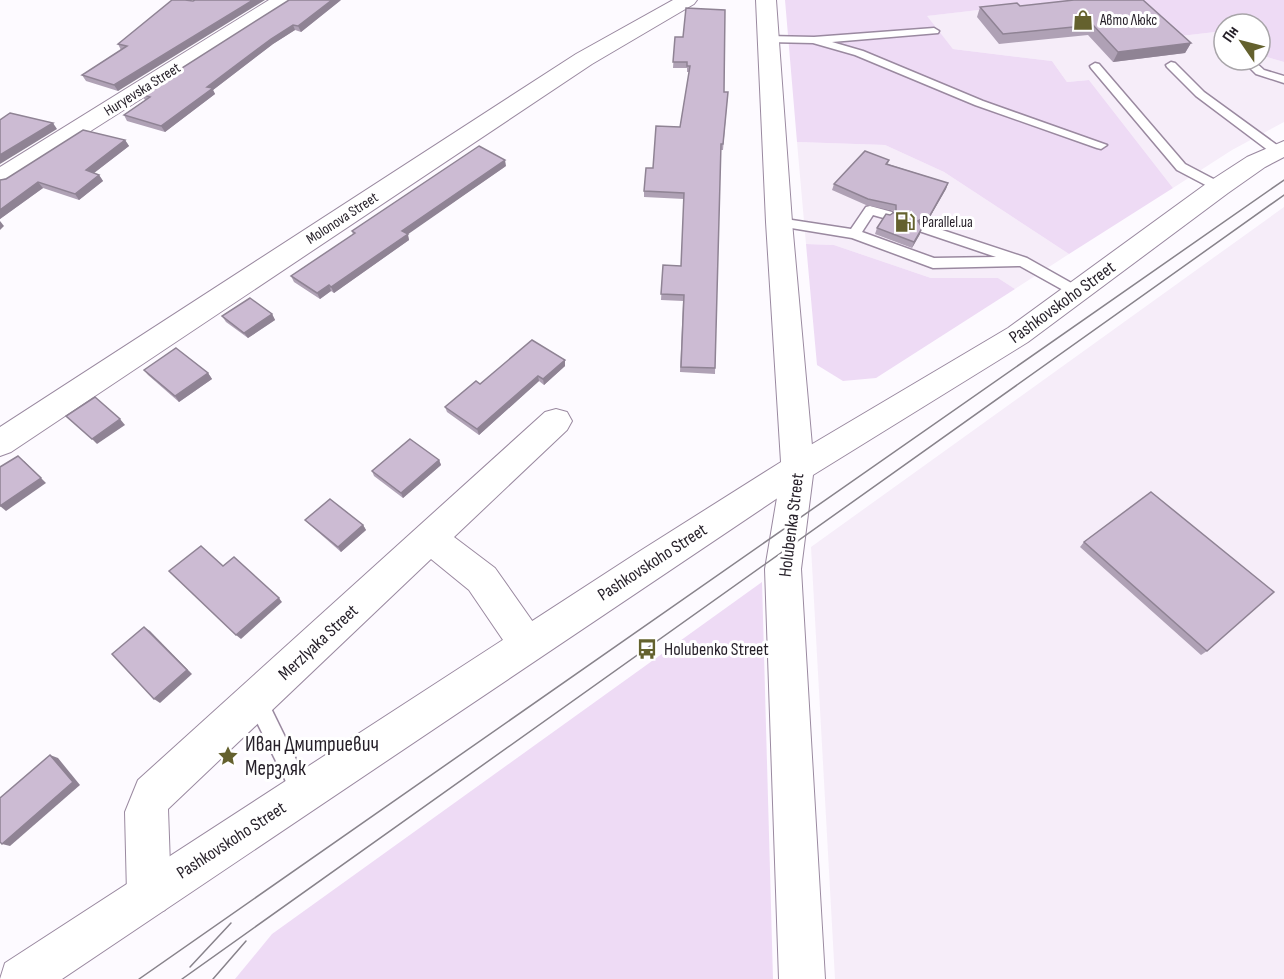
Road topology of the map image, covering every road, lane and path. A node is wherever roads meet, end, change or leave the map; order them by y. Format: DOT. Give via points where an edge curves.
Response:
graph roads {
  1 [pos="284,0"];
  2 [pos="687,0"];
  3 [pos="766,0"];
  4 [pos="934,31"];
  5 [pos="768,39"];
  6 [pos="814,40"];
  7 [pos="1171,65"];
  8 [pos="1095,66"];
  9 [pos="1260,72"];
  10 [pos="1284,80"];
  11 [pos="1101,145"];
  12 [pos="1281,149"];
  13 [pos="0,178"];
  14 [pos="1219,187"];
  15 [pos="887,215"];
  16 [pos="779,222"];
  17 [pos="924,228"];
  18 [pos="854,234"];
  19 [pos="1022,261"];
  20 [pos="1077,292"];
  21 [pos="556,421"];
  22 [pos="0,443"];
  23 [pos="798,468"];
  24 [pos="430,538"];
  25 [pos="527,644"];
  26 [pos="256,699"];
  27 [pos="302,794"];
  28 [pos="149,894"];
  29 [pos="21,979"];
  30 [pos="802,979"];
  1 -- 13 [label="main road, Huryevska Street"];
  2 -- 22 [label="main road, Molonova Street" via="584,59"];
  3 -- 5 [label="main road, Holubenka Street"];
  4 -- 6 [label="lane"];
  5 -- 6 [label="lane"];
  5 -- 16 [label="main road, Holubenka Street"];
  6 -- 11 [label="lane" via="859,53 979,103"];
  7 -- 12 [label="lane" via="1200,94"];
  8 -- 14 [label="lane" via="1181,167"];
  9 -- 10 [label="lane"];
  12 -- 14 [label="main road, Pashkovskoho Street"];
  14 -- 20 [label="main road, Pashkovskoho Street"];
  15 -- 18 [label="lane" via="870,210"];
  16 -- 18 [label="lane"];
  16 -- 23 [label="main road, Holubenka Street"];
  17 -- 19 [label="lane"];
  18 -- 19 [label="lane" via="933,263"];
  19 -- 20 [label="lane"];
  20 -- 23 [label="main road, Pashkovskoho Street" via="988,354"];
  21 -- 24 [label="main road, Merzlyaka Street"];
  23 -- 25 [label="main road, Pashkovskoho Street"];
  23 -- 30 [label="main road, Holubenka Street" via="783,569"];
  24 -- 25 [label="main road" via="482,579"];
  24 -- 26 [label="main road, Merzlyaka Street"];
  25 -- 27 [label="main road, Pashkovskoho Street"];
  26 -- 27 [label="lane"];
  26 -- 28 [label="main road, Merzlyaka Street" via="148,803"];
  27 -- 28 [label="main road, Pashkovskoho Street"];
  28 -- 29 [label="main road, Pashkovskoho Street"];
}
